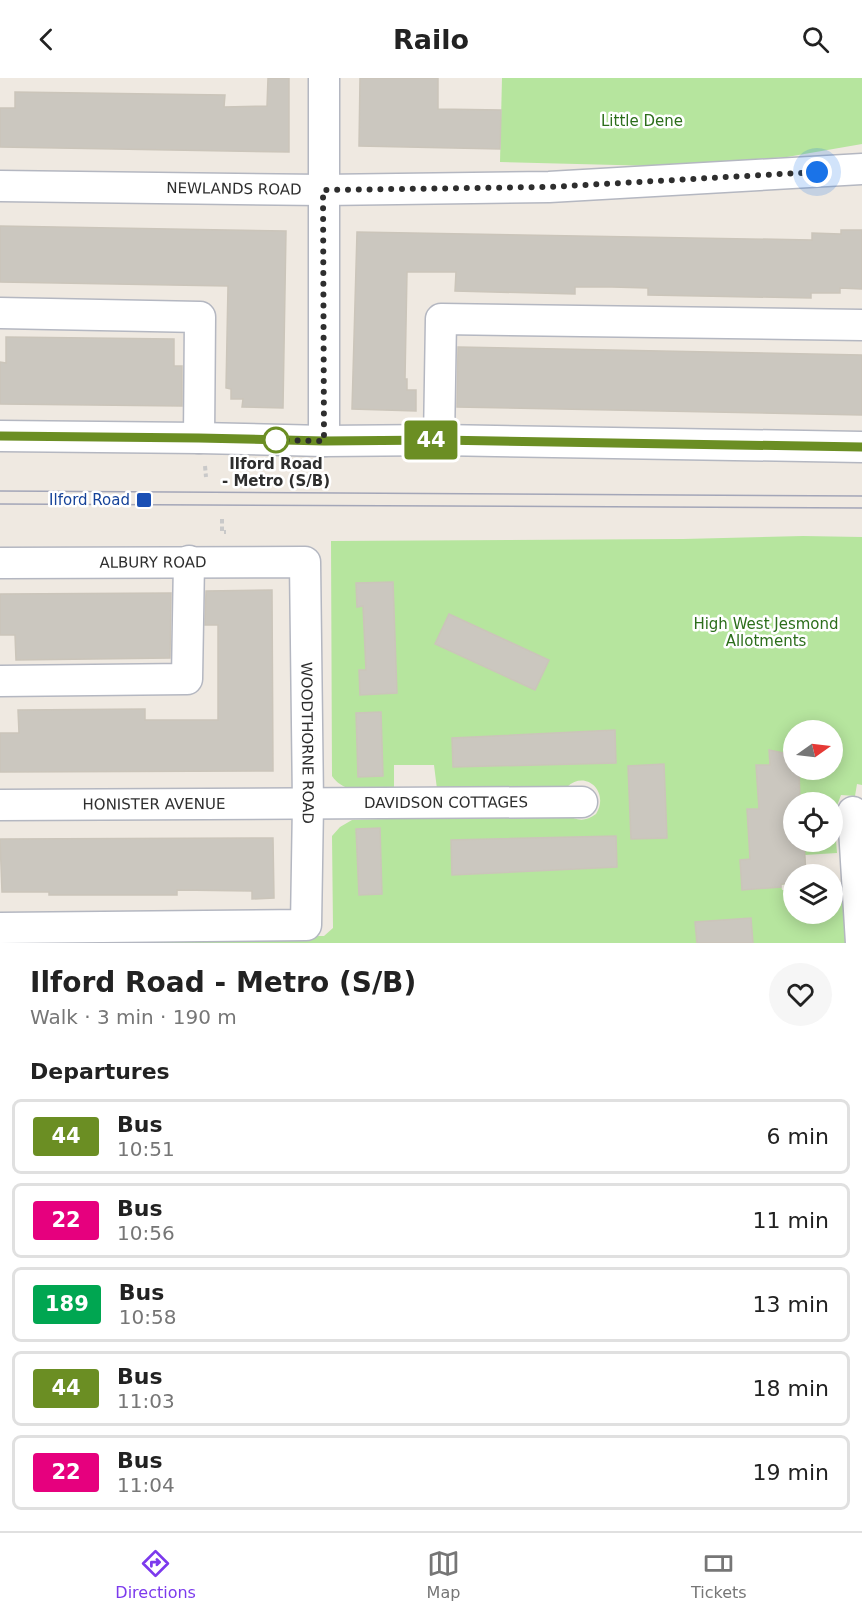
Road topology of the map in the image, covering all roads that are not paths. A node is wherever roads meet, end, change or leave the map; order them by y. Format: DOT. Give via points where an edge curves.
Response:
graph roads {
  1 [pos="324,78"];
  2 [pos="862,169"];
  3 [pos="0,186"];
  4 [pos="323,190"];
  5 [pos="0,313"];
  6 [pos="862,325"];
  7 [pos="0,436"];
  8 [pos="199,438"];
  9 [pos="439,440"];
  10 [pos="324,441"];
  11 [pos="862,447"];
  12 [pos="189,561"];
  13 [pos="305,562"];
  14 [pos="0,563"];
  15 [pos="0,681"];
  16 [pos="582,802"];
  17 [pos="308,804"];
  18 [pos="0,805"];
  19 [pos="853,812"];
  20 [pos="0,928"];
  21 [pos="861,943"];
  1 -- 4 [label="street"];
  2 -- 4 [label="street, NEWLANDS ROAD" via="549,187"];
  3 -- 4 [label="street, NEWLANDS ROAD"];
  4 -- 10 [label="street"];
  5 -- 8 [label="street" via="200,317"];
  6 -- 9 [label="street" via="441,319"];
  7 -- 8 [label="street"];
  8 -- 10 [label="street"];
  9 -- 10 [label="street"];
  9 -- 11 [label="street"];
  12 -- 13 [label="street, ALBURY ROAD"];
  12 -- 14 [label="street, ALBURY ROAD"];
  12 -- 15 [label="street" via="187,679"];
  13 -- 17 [label="street, WOODTHORNE ROAD"];
  16 -- 17 [label="street, DAVIDSON COTTAGES"];
  17 -- 18 [label="street, HONISTER AVENUE"];
  17 -- 20 [label="street, WOODTHORNE ROAD" via="306,925"];
  19 -- 21 [label="street"];
}
